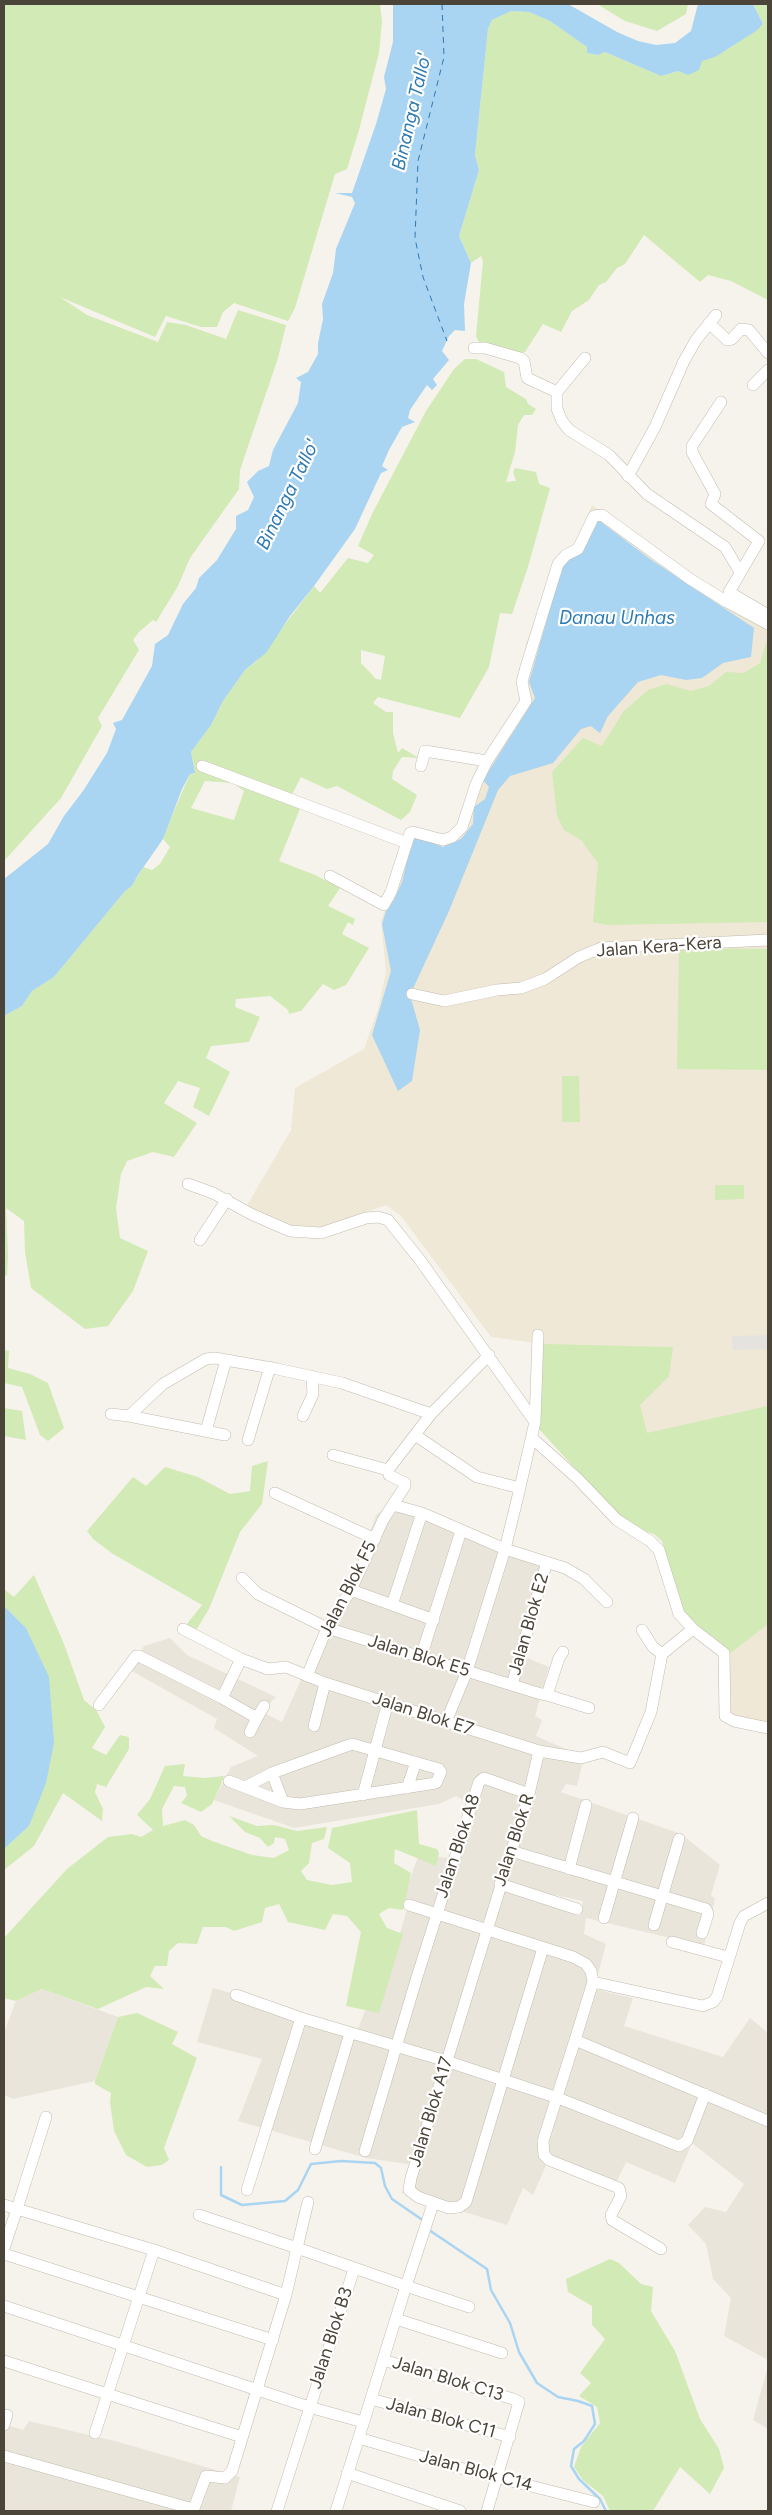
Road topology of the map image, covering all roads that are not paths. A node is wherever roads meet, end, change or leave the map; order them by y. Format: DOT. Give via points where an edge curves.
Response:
graph roads {
  1 [pos="474,348"];
  2 [pos="768,353"];
  3 [pos="585,358"];
  4 [pos="768,370"];
  5 [pos="752,385"];
  6 [pos="557,392"];
  7 [pos="721,402"];
  8 [pos="628,476"];
  9 [pos="740,572"];
  10 [pos="768,614"];
  11 [pos="768,624"];
  12 [pos="487,761"];
  13 [pos="202,766"];
  14 [pos="420,766"];
  15 [pos="406,843"];
  16 [pos="330,876"];
  17 [pos="768,940"];
  18 [pos="412,994"];
  19 [pos="188,1184"];
  20 [pos="226,1199"];
  21 [pos="200,1240"];
  22 [pos="538,1335"];
  23 [pos="489,1355"];
  24 [pos="226,1360"];
  25 [pos="270,1367"];
  26 [pos="312,1376"];
  27 [pos="111,1414"];
  28 [pos="431,1414"];
  29 [pos="129,1416"];
  30 [pos="303,1416"];
  31 [pos="535,1422"];
  32 [pos="206,1431"];
  33 [pos="225,1435"];
  34 [pos="415,1435"];
  35 [pos="532,1438"];
  36 [pos="248,1440"];
  37 [pos="333,1455"];
  38 [pos="388,1470"];
  39 [pos="520,1488"];
  40 [pos="275,1493"];
  41 [pos="394,1505"];
  42 [pos="422,1513"];
  43 [pos="461,1531"];
  44 [pos="375,1539"];
  45 [pos="505,1549"];
  46 [pos="547,1562"];
  47 [pos="242,1578"];
  48 [pos="351,1590"];
  49 [pos="607,1602"];
  50 [pos="392,1605"];
  51 [pos="434,1620"];
  52 [pos="327,1628"];
  53 [pos="183,1629"];
  54 [pos="692,1629"];
  55 [pos="642,1630"];
  56 [pos="563,1652"];
  57 [pos="662,1654"];
  58 [pos="421,1657"];
  59 [pos="241,1659"];
  60 [pos="466,1671"];
  61 [pos="307,1676"];
  62 [pos="325,1683"];
  63 [pos="512,1685"];
  64 [pos="547,1695"];
  65 [pos="222,1698"];
  66 [pos="388,1702"];
  67 [pos="99,1705"];
  68 [pos="264,1706"];
  69 [pos="589,1708"];
  70 [pos="257,1718"];
  71 [pos="446,1722"];
  72 [pos="314,1726"];
  73 [pos="768,1728"];
  74 [pos="250,1732"];
  75 [pos="376,1749"];
  76 [pos="539,1751"];
  77 [pos="416,1762"];
  78 [pos="272,1774"];
  79 [pos="228,1781"];
  80 [pos="245,1787"];
  81 [pos="408,1788"];
  82 [pos="364,1789"];
  83 [pos="529,1794"];
  84 [pos="283,1802"];
  85 [pos="586,1805"];
  86 [pos="633,1818"];
  87 [pos="680,1839"];
  88 [pos="511,1851"];
  89 [pos="569,1869"];
  90 [pos="615,1882"];
  91 [pos="500,1884"];
  92 [pos="663,1897"];
  93 [pos="768,1903"];
  94 [pos="409,1905"];
  95 [pos="577,1909"];
  96 [pos="437,1913"];
  97 [pos="604,1918"];
  98 [pos="654,1925"];
  99 [pos="486,1928"];
  100 [pos="702,1933"];
  101 [pos="672,1942"];
  102 [pos="543,1948"];
  103 [pos="728,1957"];
  104 [pos="593,1982"];
  105 [pos="236,1995"];
  106 [pos="301,2018"];
  107 [pos="350,2033"];
  108 [pos="454,2036"];
  109 [pos="575,2040"];
  110 [pos="396,2048"];
  111 [pos="446,2061"];
  112 [pos="502,2081"];
  113 [pos="706,2094"];
  114 [pos="558,2098"];
  115 [pos="46,2117"];
  116 [pos="768,2119"];
  117 [pos="315,2149"];
  118 [pos="365,2151"];
  119 [pos="247,2190"];
  120 [pos="308,2202"];
  121 [pos="4,2204"];
  122 [pos="434,2204"];
  123 [pos="17,2209"];
  124 [pos="199,2215"];
  125 [pos="4,2248"];
  126 [pos="297,2248"];
  127 [pos="661,2249"];
  128 [pos="154,2250"];
  129 [pos="4,2254"];
  130 [pos="354,2269"];
  131 [pos="406,2286"];
  132 [pos="286,2295"];
  133 [pos="139,2298"];
  134 [pos="4,2306"];
  135 [pos="469,2307"];
  136 [pos="396,2319"];
  137 [pos="273,2340"];
  138 [pos="125,2345"];
  139 [pos="502,2353"];
  140 [pos="383,2360"];
  141 [pos="4,2362"];
  142 [pos="258,2389"];
  143 [pos="109,2396"];
  144 [pos="371,2399"];
  145 [pos="309,2407"];
  146 [pos="363,2422"];
  147 [pos="95,2433"];
  148 [pos="242,2437"];
  149 [pos="510,2437"];
  150 [pos="359,2438"];
  151 [pos="4,2456"];
  152 [pos="348,2473"];
  153 [pos="499,2478"];
  154 [pos="594,2502"];
  155 [pos="193,2510"];
  156 [pos="277,2511"];
  157 [pos="336,2511"];
  158 [pos="460,2511"];
  159 [pos="487,2511"];
  1 -- 6 [label="street" via="520,358 524,361 528,378"];
  2 -- 8 [label="street" via="749,330 740,329 727,340 712,319 684,361 655,427"];
  3 -- 6 [label="street"];
  4 -- 5 [label="street"];
  6 -- 8 [label="street" via="558,414 569,430 600,448"];
  7 -- 9 [label="street" via="691,449 715,494 712,504 759,541"];
  8 -- 9 [label="street" via="647,494 725,547"];
  9 -- 10 [label="street" via="729,592"];
  11 -- 12 [label="street" via="690,579 602,516 594,516 578,549 558,564 522,682 526,701"];
  12 -- 14 [label="street" via="425,751"];
  12 -- 15 [label="street" via="462,827 452,838 443,840 413,832"];
  13 -- 15 [label="street"];
  15 -- 16 [label="street" via="384,905"];
  17 -- 18 [label="street, Jalan Kera-Kera" via="601,948 579,957 545,979 521,988 444,1001"];
  19 -- 20 [label="street"];
  20 -- 21 [label="street"];
  20 -- 23 [label="street" via="290,1231 321,1233 366,1218 388,1220"];
  22 -- 31 [label="street"];
  23 -- 28 [label="street"];
  23 -- 31 [label="street"];
  24 -- 25 [label="street"];
  24 -- 29 [label="street" via="206,1359 193,1366 163,1384"];
  24 -- 32 [label="street"];
  25 -- 26 [label="street"];
  25 -- 36 [label="street"];
  26 -- 28 [label="street"];
  26 -- 30 [label="street" via="313,1394"];
  27 -- 29 [label="street"];
  28 -- 34 [label="street"];
  29 -- 32 [label="street"];
  31 -- 35 [label="street"];
  32 -- 33 [label="street"];
  34 -- 38 [label="street"];
  34 -- 39 [label="street" via="477,1477"];
  35 -- 39 [label="street"];
  35 -- 54 [label="street" via="617,1520 650,1541 658,1550 679,1614"];
  37 -- 38 [label="street"];
  38 -- 41 [label="street, Jalan Blok F5" via="389,1475 405,1483"];
  39 -- 45 [label="street"];
  40 -- 44 [label="street"];
  41 -- 42 [label="street"];
  41 -- 44 [label="street, Jalan Blok F5"];
  42 -- 43 [label="street"];
  42 -- 50 [label="street"];
  43 -- 45 [label="street"];
  43 -- 51 [label="street"];
  44 -- 48 [label="street, Jalan Blok F5"];
  45 -- 46 [label="street"];
  45 -- 60 [label="street"];
  46 -- 49 [label="street" via="578,1574"];
  46 -- 63 [label="street, Jalan Blok E2"];
  47 -- 52 [label="street, Jalan Blok E5" via="258,1594"];
  48 -- 50 [label="street"];
  48 -- 52 [label="street, Jalan Blok F5"];
  50 -- 51 [label="street"];
  51 -- 58 [label="street"];
  52 -- 58 [label="street, Jalan Blok E5"];
  52 -- 61 [label="street, Jalan Blok F5"];
  53 -- 59 [label="street, Jalan Blok E7"];
  54 -- 57 [label="street"];
  54 -- 73 [label="street" via="724,1653 725,1716"];
  55 -- 57 [label="street"];
  56 -- 64 [label="street"];
  57 -- 76 [label="street, Jalan Blok E7" via="651,1712 632,1763 603,1752 581,1758"];
  58 -- 60 [label="street, Jalan Blok E5"];
  59 -- 61 [label="street, Jalan Blok E7" via="268,1669 286,1666"];
  59 -- 65 [label="street"];
  60 -- 63 [label="street, Jalan Blok E5"];
  60 -- 71 [label="street"];
  61 -- 62 [label="street, Jalan Blok E7"];
  62 -- 66 [label="street, Jalan Blok E7"];
  62 -- 72 [label="street"];
  63 -- 64 [label="street, Jalan Blok E5"];
  64 -- 69 [label="street, Jalan Blok E5"];
  65 -- 67 [label="street" via="139,1656 132,1659"];
  65 -- 70 [label="street"];
  66 -- 71 [label="street, Jalan Blok E7"];
  66 -- 75 [label="street"];
  68 -- 70 [label="street"];
  70 -- 74 [label="street"];
  71 -- 76 [label="street, Jalan Blok E7"];
  75 -- 77 [label="street"];
  75 -- 78 [label="street" via="350,1744"];
  75 -- 82 [label="street"];
  76 -- 83 [label="street, Jalan Blok R"];
  77 -- 81 [label="street"];
  77 -- 81 [label="street" via="441,1772 436,1784"];
  78 -- 80 [label="street"];
  78 -- 84 [label="street"];
  79 -- 80 [label="street"];
  80 -- 84 [label="street"];
  81 -- 82 [label="street"];
  82 -- 84 [label="street" via="300,1804"];
  83 -- 88 [label="street, Jalan Blok R"];
  83 -- 96 [label="street, Jalan Blok A8" via="484,1778 480,1780"];
  85 -- 89 [label="street"];
  86 -- 90 [label="street"];
  87 -- 92 [label="street"];
  88 -- 89 [label="street"];
  88 -- 91 [label="street, Jalan Blok R"];
  89 -- 90 [label="street"];
  90 -- 92 [label="street"];
  90 -- 97 [label="street"];
  91 -- 95 [label="street"];
  91 -- 99 [label="street, Jalan Blok R"];
  92 -- 98 [label="street"];
  92 -- 100 [label="street" via="706,1909 708,1914"];
  93 -- 103 [label="street" via="744,1916"];
  94 -- 96 [label="street"];
  96 -- 99 [label="street"];
  96 -- 110 [label="street, Jalan Blok A8"];
  99 -- 102 [label="street"];
  99 -- 108 [label="street, Jalan Blok R"];
  101 -- 103 [label="street"];
  102 -- 104 [label="street" via="586,1964"];
  102 -- 112 [label="street"];
  103 -- 104 [label="street" via="717,1997 714,2002 703,2006"];
  104 -- 109 [label="street"];
  105 -- 106 [label="street"];
  106 -- 107 [label="street"];
  106 -- 119 [label="street"];
  107 -- 110 [label="street"];
  107 -- 117 [label="street"];
  108 -- 111 [label="street, Jalan Blok A17"];
  109 -- 113 [label="street"];
  109 -- 114 [label="street"];
  110 -- 111 [label="street"];
  110 -- 118 [label="street, Jalan Blok A8"];
  111 -- 112 [label="street"];
  111 -- 122 [label="street, Jalan Blok A17" via="409,2190"];
  112 -- 114 [label="street"];
  112 -- 122 [label="street" via="466,2202 455,2208"];
  113 -- 114 [label="street" via="687,2142 679,2146"];
  113 -- 116 [label="street"];
  114 -- 127 [label="street" via="543,2141 544,2155 549,2160 619,2188 621,2196 611,2215 612,2220"];
  115 -- 123 [label="street"];
  120 -- 126 [label="street"];
  121 -- 123 [label="street"];
  122 -- 131 [label="street"];
  123 -- 125 [label="street"];
  123 -- 128 [label="street"];
  124 -- 126 [label="street"];
  126 -- 130 [label="street"];
  126 -- 132 [label="street"];
  128 -- 132 [label="street"];
  128 -- 133 [label="street"];
  129 -- 133 [label="street"];
  130 -- 131 [label="street"];
  130 -- 145 [label="street, Jalan Blok B3"];
  131 -- 135 [label="street"];
  131 -- 136 [label="street"];
  132 -- 137 [label="street"];
  133 -- 137 [label="street"];
  133 -- 138 [label="street"];
  134 -- 138 [label="street"];
  136 -- 139 [label="street"];
  136 -- 140 [label="street"];
  137 -- 142 [label="street"];
  138 -- 142 [label="street"];
  138 -- 143 [label="street"];
  140 -- 144 [label="street"];
  140 -- 149 [label="street, Jalan Blok C13" via="513,2398 520,2404"];
  141 -- 143 [label="street"];
  142 -- 145 [label="street"];
  142 -- 148 [label="street"];
  143 -- 147 [label="street"];
  143 -- 148 [label="street"];
  144 -- 146 [label="street"];
  144 -- 149 [label="street, Jalan Blok C11"];
  145 -- 146 [label="street"];
  145 -- 156 [label="street, Jalan Blok B3"];
  146 -- 150 [label="street"];
  148 -- 155 [label="street" via="230,2475 225,2478 206,2476"];
  149 -- 153 [label="street"];
  150 -- 152 [label="street"];
  150 -- 153 [label="street, Jalan Blok C14"];
  151 -- 155 [label="street"];
  152 -- 157 [label="street"];
  152 -- 158 [label="street"];
  153 -- 154 [label="street, Jalan Blok C14"];
  153 -- 159 [label="street"];
}
